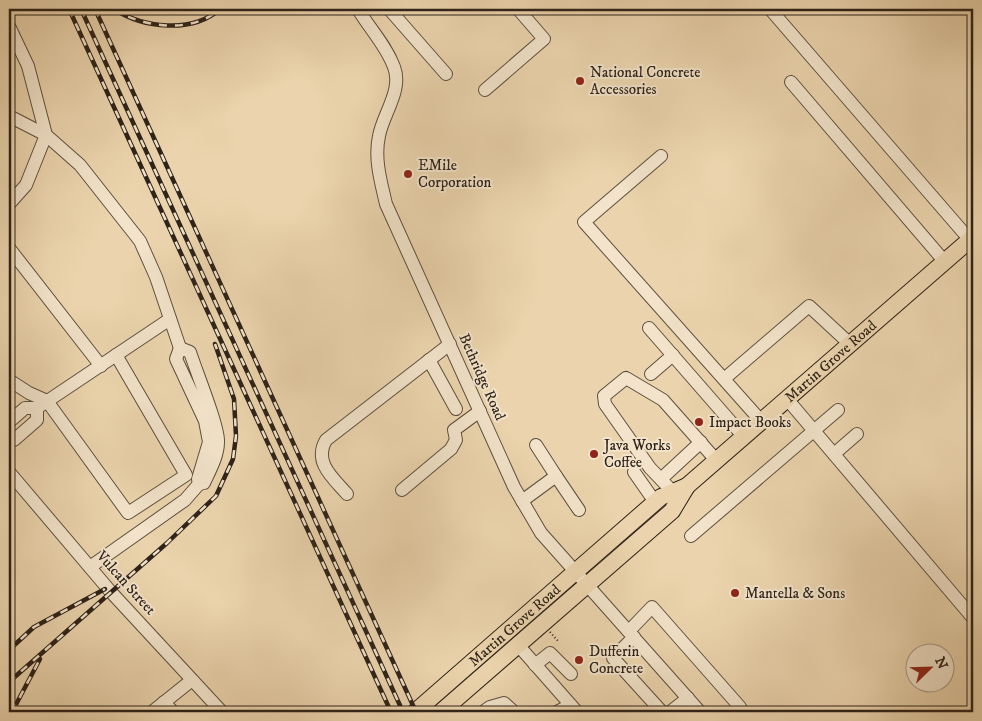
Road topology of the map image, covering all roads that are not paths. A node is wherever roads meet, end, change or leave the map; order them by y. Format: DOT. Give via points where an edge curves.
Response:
graph roads {
  1 [pos="358,9"];
  2 [pos="389,9"];
  3 [pos="518,9"];
  4 [pos="770,9"];
  5 [pos="9,26"];
  6 [pos="446,74"];
  7 [pos="792,82"];
  8 [pos="485,90"];
  9 [pos="9,116"];
  10 [pos="46,135"];
  11 [pos="661,156"];
  12 [pos="9,204"];
  13 [pos="972,239"];
  14 [pos="9,248"];
  15 [pos="945,262"];
  16 [pos="170,318"];
  17 [pos="649,328"];
  18 [pos="450,344"];
  19 [pos="850,344"];
  20 [pos="673,355"];
  21 [pos="116,356"];
  22 [pos="429,360"];
  23 [pos="101,366"];
  24 [pos="651,374"];
  25 [pos="724,379"];
  26 [pos="9,380"];
  27 [pos="787,399"];
  28 [pos="42,405"];
  29 [pos="456,409"];
  30 [pos="838,410"];
  31 [pos="480,411"];
  32 [pos="761,421"];
  33 [pos="9,422"];
  34 [pos="814,431"];
  35 [pos="857,434"];
  36 [pos="744,436"];
  37 [pos="9,440"];
  38 [pos="701,442"];
  39 [pos="536,445"];
  40 [pos="834,454"];
  41 [pos="716,460"];
  42 [pos="9,472"];
  43 [pos="634,472"];
  44 [pos="556,476"];
  45 [pos="661,479"];
  46 [pos="680,489"];
  47 [pos="402,490"];
  48 [pos="347,494"];
  49 [pos="522,500"];
  50 [pos="655,502"];
  51 [pos="579,510"];
  52 [pos="691,536"];
  53 [pos="90,567"];
  54 [pos="577,572"];
  55 [pos="588,585"];
  56 [pos="973,618"];
  57 [pos="631,634"];
  58 [pos="518,645"];
  59 [pos="535,665"];
  60 [pos="571,674"];
  61 [pos="192,680"];
  62 [pos="688,698"];
  63 [pos="164,702"];
  64 [pos="573,709"];
  65 [pos="152,712"];
  66 [pos="173,712"];
  67 [pos="222,712"];
  68 [pos="415,712"];
  69 [pos="441,712"];
  70 [pos="483,712"];
  71 [pos="514,712"];
  72 [pos="557,712"];
  73 [pos="662,712"];
  74 [pos="670,712"];
  75 [pos="700,712"];
  76 [pos="735,712"];
  1 -- 18 [label="street, Bethridge Road" via="384,46 395,69 394,95 378,136 378,170 386,204"];
  2 -- 6 [label="street"];
  3 -- 8 [label="street" via="544,40"];
  4 -- 13 [label="street"];
  5 -- 10 [label="street" via="28,66"];
  7 -- 15 [label="street"];
  9 -- 10 [label="street"];
  10 -- 12 [label="street" via="26,185"];
  10 -- 16 [label="street" via="80,165 140,241"];
  11 -- 25 [label="street" via="584,222"];
  13 -- 15 [label="main road, Martin Grove Road"];
  14 -- 23 [label="street"];
  15 -- 19 [label="main road, Martin Grove Road"];
  16 -- 21 [label="street"];
  16 -- 53 [label="street" via="180,348 176,359 205,421 209,442 199,484 184,500"];
  17 -- 20 [label="street"];
  18 -- 22 [label="street"];
  18 -- 31 [label="street, Bethridge Road"];
  19 -- 25 [label="street" via="808,306"];
  19 -- 27 [label="main road, Martin Grove Road"];
  20 -- 24 [label="street"];
  20 -- 36 [label="street"];
  21 -- 23 [label="street"];
  21 -- 28 [label="street" via="186,474 128,512"];
  22 -- 29 [label="street"];
  22 -- 48 [label="street" via="326,440 321,448 325,470"];
  23 -- 28 [label="street"];
  25 -- 32 [label="street"];
  26 -- 28 [label="street"];
  27 -- 32 [label="main road, Martin Grove Road"];
  27 -- 34 [label="street"];
  28 -- 33 [label="street" via="25,408"];
  28 -- 37 [label="street" via="37,420 14,440"];
  30 -- 34 [label="street"];
  31 -- 47 [label="street" via="454,430 456,440 450,449"];
  31 -- 49 [label="street, Bethridge Road"];
  32 -- 36 [label="main road, Martin Grove Road"];
  34 -- 40 [label="street"];
  34 -- 52 [label="street"];
  35 -- 40 [label="street"];
  36 -- 41 [label="main road, Martin Grove Road"];
  38 -- 41 [label="street"];
  38 -- 45 [label="street"];
  38 -- 45 [label="street" via="663,400 626,378 604,396 605,404"];
  39 -- 44 [label="street"];
  40 -- 56 [label="street"];
  41 -- 46 [label="main road, Martin Grove Road"];
  42 -- 53 [label="street, Vulcan Street"];
  43 -- 50 [label="street"];
  44 -- 49 [label="street"];
  44 -- 51 [label="street"];
  45 -- 46 [label="street"];
  46 -- 50 [label="main road, Martin Grove Road"];
  46 -- 55 [label="main road, Martin Grove Road" via="672,511"];
  49 -- 54 [label="street, Bethridge Road" via="541,533"];
  50 -- 54 [label="main road, Martin Grove Road"];
  53 -- 61 [label="street, Vulcan Street"];
  54 -- 55 [label="street, Bethridge Road"];
  54 -- 68 [label="main road, Martin Grove Road"];
  55 -- 57 [label="street, Bethridge Road"];
  55 -- 58 [label="main road, Martin Grove Road"];
  57 -- 62 [label="street, Bethridge Road"];
  57 -- 73 [label="street" via="613,658"];
  57 -- 76 [label="street" via="652,607 740,707"];
  58 -- 59 [label="street"];
  58 -- 69 [label="main road, Martin Grove Road"];
  59 -- 60 [label="street" via="550,653"];
  59 -- 64 [label="street"];
  61 -- 63 [label="street"];
  61 -- 67 [label="street, Vulcan Street"];
  62 -- 74 [label="street"];
  62 -- 75 [label="street, Bethridge Road"];
  63 -- 65 [label="street"];
  63 -- 66 [label="street"];
  64 -- 72 [label="street"];
  70 -- 71 [label="street" via="504,703"];
}
